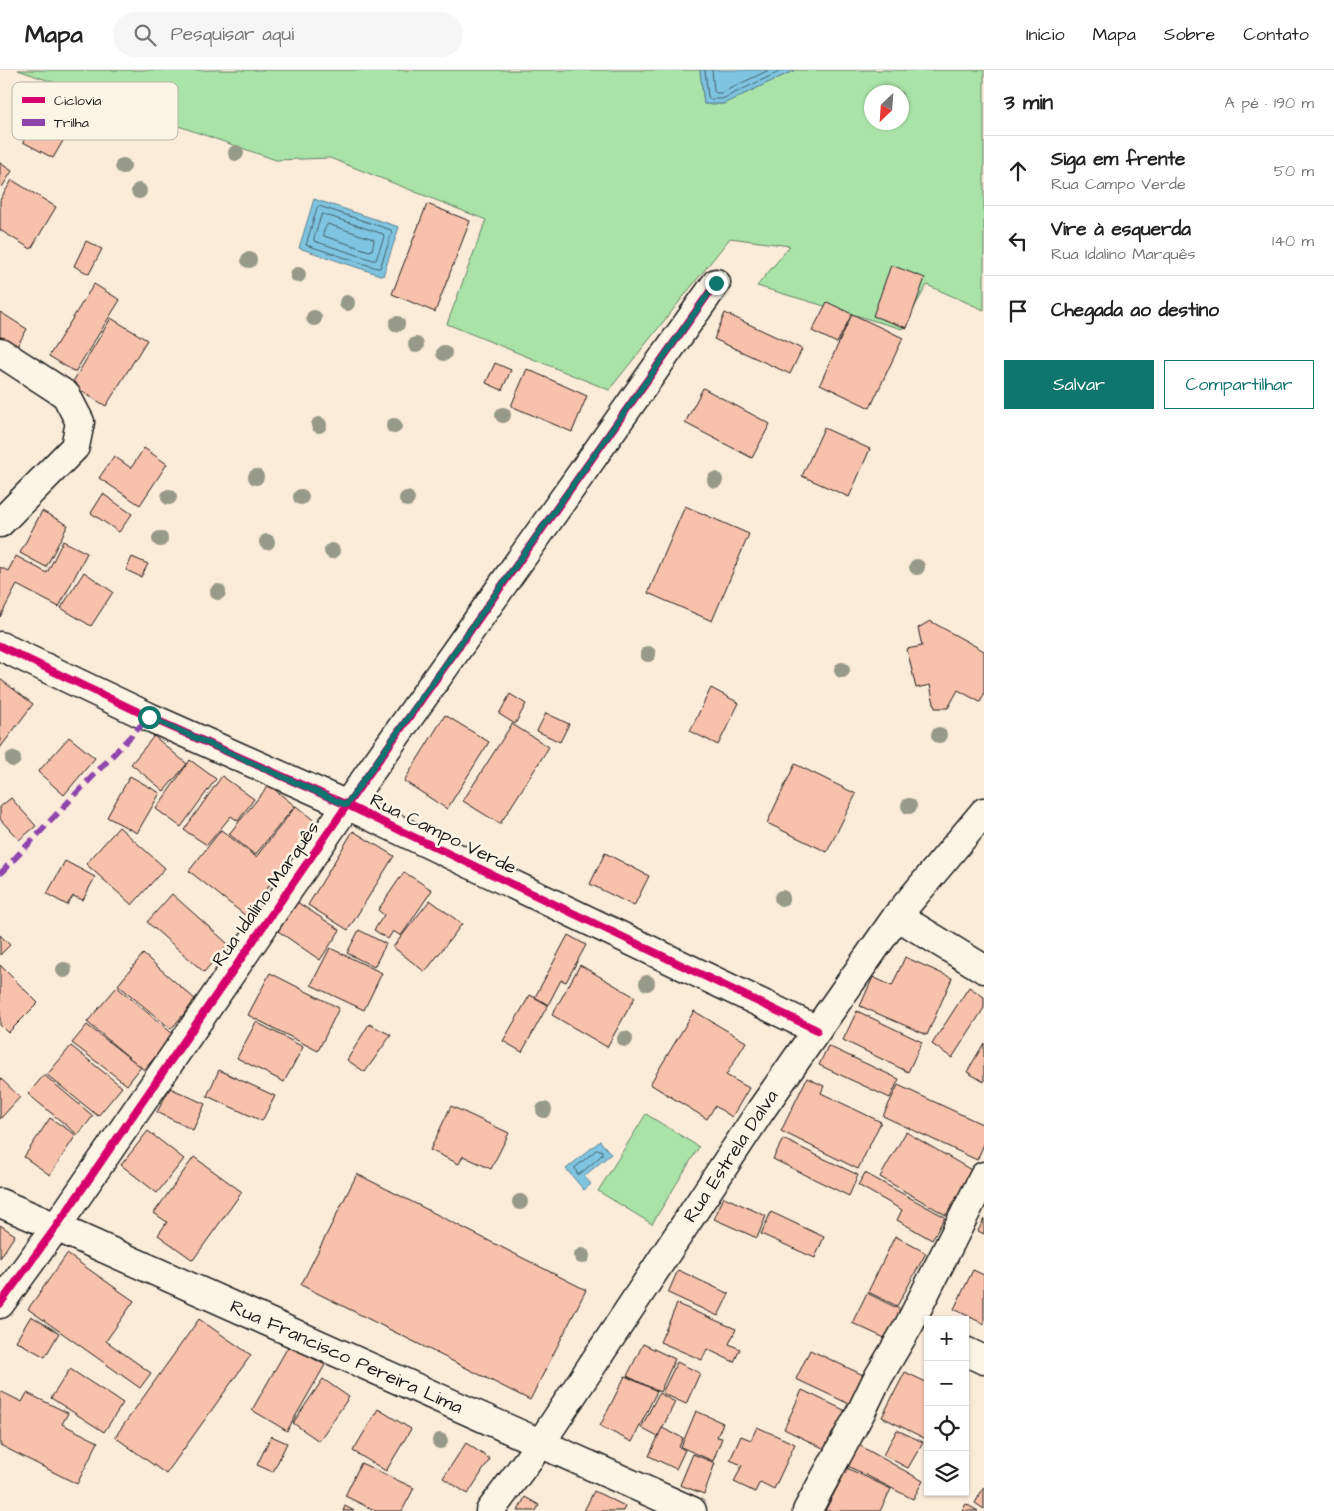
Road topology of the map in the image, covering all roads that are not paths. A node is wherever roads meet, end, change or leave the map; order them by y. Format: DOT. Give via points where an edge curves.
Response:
graph roads {
  1 [pos="716,283"];
  2 [pos="0,352"];
  3 [pos="0,523"];
  4 [pos="0,646"];
  5 [pos="346,805"];
  6 [pos="984,812"];
  7 [pos="897,916"];
  8 [pos="984,969"];
  9 [pos="816,1030"];
  10 [pos="984,1176"];
  11 [pos="0,1203"];
  12 [pos="56,1227"];
  13 [pos="0,1304"];
  14 [pos="918,1330"];
  15 [pos="969,1353"];
  16 [pos="984,1360"];
  17 [pos="540,1444"];
  18 [pos="490,1511"];
  19 [pos="692,1511"];
  20 [pos="807,1511"];
  1 -- 5 [label="street, Rua Idalino Marquês"];
  2 -- 3 [label="street" via="66,395 80,422 75,447"];
  4 -- 5 [label="street, Rua Campo Verde"];
  5 -- 9 [label="street, Rua Campo Verde"];
  5 -- 12 [label="street, Rua Idalino Marquês"];
  6 -- 7 [label="street, Rua Estrela Dalva"];
  7 -- 8 [label="street"];
  7 -- 9 [label="street, Rua Estrela Dalva"];
  9 -- 17 [label="street, Rua Estrela Dalva"];
  10 -- 14 [label="street"];
  11 -- 12 [label="street, Rua Francisco Pereira Lima"];
  12 -- 13 [label="street, Rua Idalino Marquês"];
  12 -- 17 [label="street, Rua Francisco Pereira Lima"];
  14 -- 20 [label="street" via="876,1381"];
  15 -- 16 [label="street"];
  17 -- 18 [label="street, Rua Estrela Dalva"];
  17 -- 19 [label="street, Rua Francisco Pereira Lima"];
}
